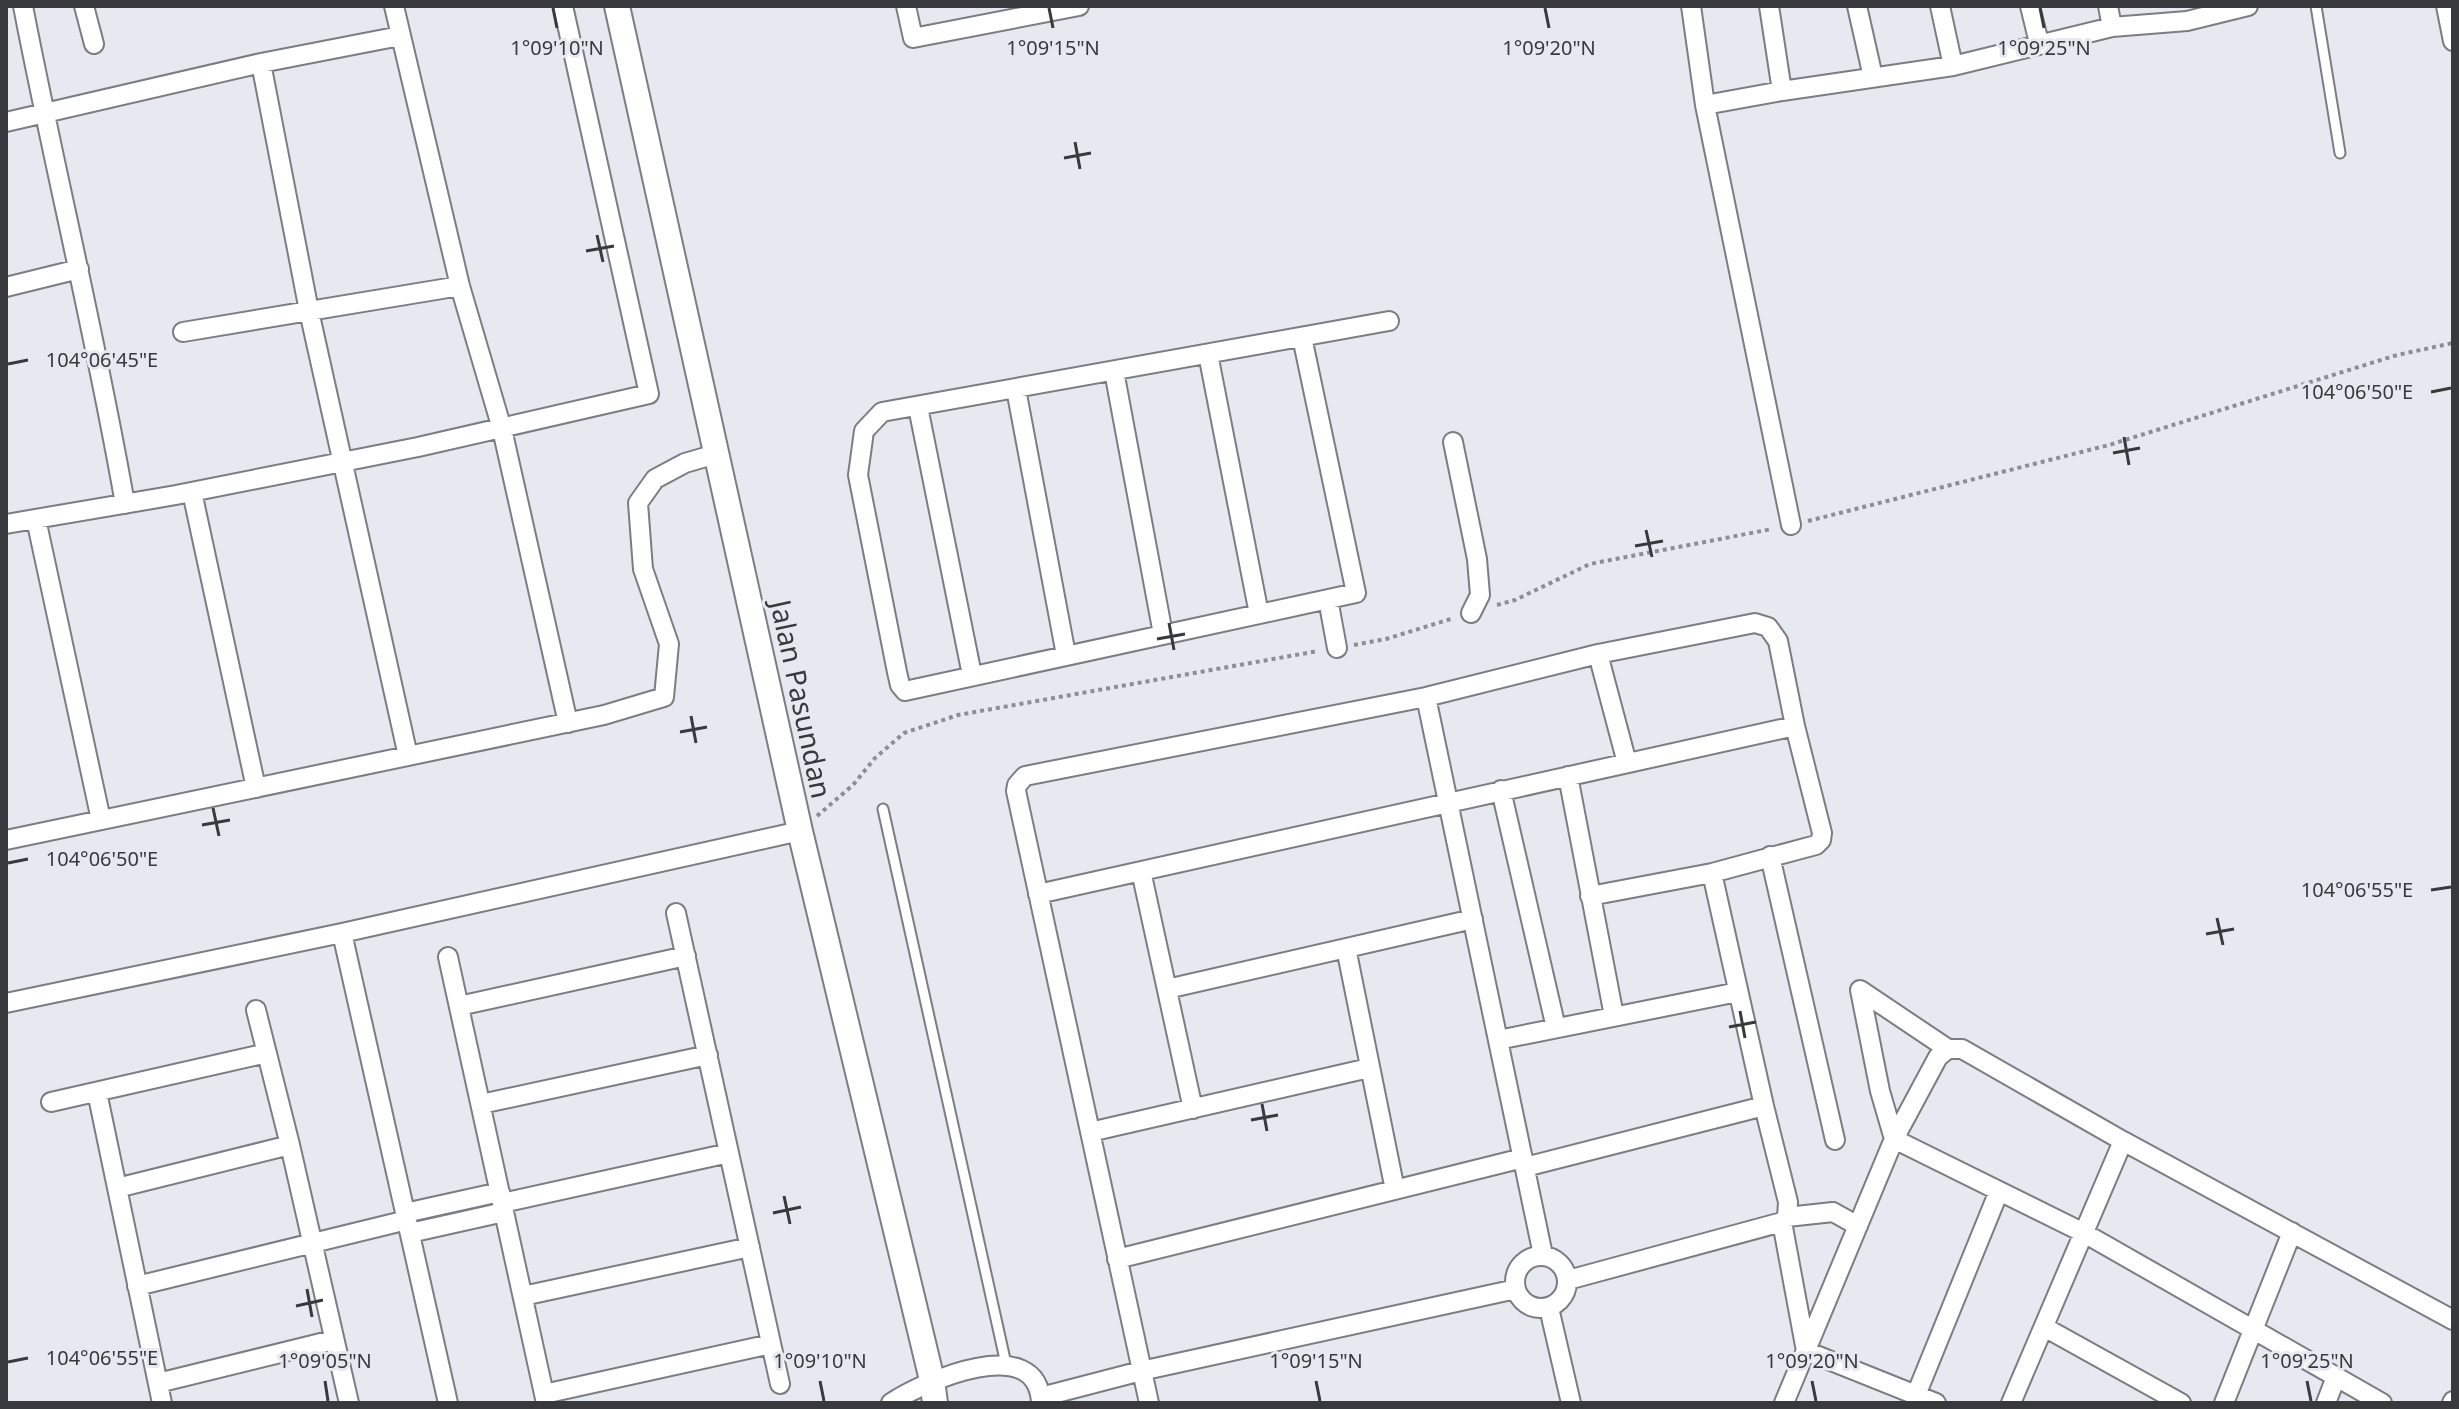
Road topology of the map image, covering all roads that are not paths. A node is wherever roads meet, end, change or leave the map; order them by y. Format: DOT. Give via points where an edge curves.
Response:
graph roads {
  1 [pos="23,6"];
  2 [pos="84,6"];
  3 [pos="394,6"];
  4 [pos="563,6"];
  5 [pos="617,6"];
  6 [pos="906,6"];
  7 [pos="1078,6"];
  8 [pos="1691,6"];
  9 [pos="1769,6"];
  10 [pos="1857,6"];
  11 [pos="1940,6"];
  12 [pos="2030,6"];
  13 [pos="2108,6"];
  14 [pos="2248,6"];
  15 [pos="2316,6"];
  16 [pos="2446,6"];
  17 [pos="2185,13"];
  18 [pos="998,14"];
  19 [pos="2112,27"];
  20 [pos="400,36"];
  21 [pos="2453,41"];
  22 [pos="2039,43"];
  23 [pos="94,44"];
  24 [pos="261,63"];
  25 [pos="1953,66"];
  26 [pos="1873,77"];
  27 [pos="1782,91"];
  28 [pos="1705,105"];
  29 [pos="44,114"];
  30 [pos="6,122"];
  31 [pos="2340,153"];
  32 [pos="79,269"];
  33 [pos="460,286"];
  34 [pos="6,287"];
  35 [pos="309,311"];
  36 [pos="1389,321"];
  37 [pos="183,332"];
  38 [pos="1302,337"];
  39 [pos="1208,354"];
  40 [pos="1114,371"];
  41 [pos="1016,389"];
  42 [pos="918,407"];
  43 [pos="502,429"];
  44 [pos="1453,442"];
  45 [pos="716,454"];
  46 [pos="342,462"];
  47 [pos="192,492"];
  48 [pos="125,504"];
  49 [pos="36,519"];
  50 [pos="6,524"];
  51 [pos="1791,525"];
  52 [pos="1328,599"];
  53 [pos="1471,613"];
  54 [pos="1259,614"];
  55 [pos="1163,634"];
  56 [pos="1337,648"];
  57 [pos="1598,654"];
  58 [pos="1066,655"];
  59 [pos="972,675"];
  60 [pos="1426,697"];
  61 [pos="568,723"];
  62 [pos="1795,726"];
  63 [pos="408,756"];
  64 [pos="1627,763"];
  65 [pos="1568,776"];
  66 [pos="256,788"];
  67 [pos="1501,790"];
  68 [pos="1448,802"];
  69 [pos="883,809"];
  70 [pos="101,820"];
  71 [pos="800,831"];
  72 [pos="6,840"];
  73 [pos="1770,856"];
  74 [pos="1141,871"];
  75 [pos="1712,873"];
  76 [pos="1038,894"];
  77 [pos="1590,896"];
  78 [pos="676,913"];
  79 [pos="1473,919"];
  80 [pos="342,933"];
  81 [pos="1346,948"];
  82 [pos="686,956"];
  83 [pos="448,957"];
  84 [pos="1167,989"];
  85 [pos="1738,992"];
  86 [pos="6,1003"];
  87 [pos="459,1006"];
  88 [pos="256,1010"];
  89 [pos="1614,1016"];
  90 [pos="1556,1028"];
  91 [pos="1498,1040"];
  92 [pos="1948,1049"];
  93 [pos="267,1053"];
  94 [pos="708,1055"];
  95 [pos="1369,1068"];
  96 [pos="97,1092"];
  97 [pos="51,1102"];
  98 [pos="481,1104"];
  99 [pos="1764,1106"];
  100 [pos="1193,1109"];
  101 [pos="1090,1132"];
  102 [pos="1894,1139"];
  103 [pos="1835,1140"];
  104 [pos="2123,1141"];
  105 [pos="290,1145"];
  106 [pos="729,1153"];
  107 [pos="1524,1163"];
  108 [pos="117,1188"];
  109 [pos="1395,1190"];
  110 [pos="1999,1191"];
  111 [pos="502,1202"];
  112 [pos="1784,1219"];
  113 [pos="407,1222"];
  114 [pos="1858,1226"];
  115 [pos="2292,1232"];
  116 [pos="2084,1233"];
  117 [pos="312,1243"];
  118 [pos="750,1247"];
  119 [pos="1543,1255"];
  120 [pos="1117,1259"];
  121 [pos="1568,1280"];
  122 [pos="137,1286"];
  123 [pos="1516,1289"];
  124 [pos="523,1296"];
  125 [pos="1549,1308"];
  126 [pos="2453,1320"];
  127 [pos="2044,1327"];
  128 [pos="2253,1330"];
  129 [pos="333,1340"];
  130 [pos="771,1344"];
  131 [pos="1806,1351"];
  132 [pos="1006,1364"];
  133 [pos="1141,1371"];
  134 [pos="2336,1377"];
  135 [pos="158,1383"];
  136 [pos="780,1384"];
  137 [pos="934,1392"];
  138 [pos="1916,1395"];
  139 [pos="545,1399"];
  140 [pos="1041,1400"];
  141 [pos="162,1403"];
  142 [pos="349,1403"];
  143 [pos="448,1403"];
  144 [pos="891,1403"];
  145 [pos="1149,1403"];
  146 [pos="1571,1403"];
  147 [pos="1784,1403"];
  148 [pos="1936,1403"];
  149 [pos="2011,1403"];
  150 [pos="2181,1403"];
  151 [pos="2224,1403"];
  152 [pos="2326,1403"];
  153 [pos="2382,1403"];
  1 -- 29 [label="street"];
  2 -- 23 [label="street"];
  3 -- 20 [label="street"];
  4 -- 43 [label="street" via="649,394"];
  5 -- 45 [label="street, Jalan Pasundan"];
  6 -- 18 [label="street" via="913,38"];
  7 -- 18 [label="street"];
  8 -- 28 [label="street"];
  9 -- 27 [label="street"];
  10 -- 26 [label="street"];
  11 -- 25 [label="street"];
  12 -- 22 [label="street"];
  13 -- 19 [label="street"];
  14 -- 17 [label="street"];
  15 -- 31 [label="lane"];
  16 -- 21 [label="street"];
  17 -- 19 [label="street"];
  19 -- 22 [label="street"];
  20 -- 24 [label="street"];
  20 -- 33 [label="street"];
  22 -- 25 [label="street"];
  24 -- 29 [label="street"];
  24 -- 35 [label="street"];
  25 -- 26 [label="street"];
  26 -- 27 [label="street"];
  27 -- 28 [label="street"];
  28 -- 51 [label="street"];
  29 -- 30 [label="street"];
  29 -- 32 [label="street"];
  32 -- 34 [label="street"];
  32 -- 48 [label="street"];
  33 -- 35 [label="street"];
  33 -- 43 [label="street"];
  35 -- 37 [label="street"];
  35 -- 46 [label="street"];
  36 -- 38 [label="street"];
  38 -- 39 [label="street"];
  38 -- 52 [label="street" via="1356,593"];
  39 -- 40 [label="street"];
  39 -- 54 [label="street"];
  40 -- 41 [label="street"];
  40 -- 55 [label="street"];
  41 -- 42 [label="street"];
  41 -- 58 [label="street"];
  42 -- 59 [label="street"];
  42 -- 59 [label="street" via="882,412 864,431 858,475 897,672 905,691"];
  43 -- 46 [label="street"];
  43 -- 61 [label="street"];
  44 -- 53 [label="street" via="1477,559 1480,595"];
  45 -- 61 [label="street" via="655,479 638,503 643,569 669,644 664,697"];
  45 -- 71 [label="street, Jalan Pasundan"];
  46 -- 47 [label="street"];
  46 -- 63 [label="street"];
  47 -- 48 [label="street"];
  47 -- 66 [label="street"];
  48 -- 49 [label="street"];
  49 -- 50 [label="street"];
  49 -- 70 [label="street"];
  52 -- 54 [label="street"];
  52 -- 56 [label="street"];
  54 -- 55 [label="street"];
  55 -- 58 [label="street"];
  57 -- 60 [label="street"];
  57 -- 62 [label="street" via="1762,623 1778,641"];
  57 -- 64 [label="street"];
  58 -- 59 [label="street"];
  60 -- 68 [label="street"];
  60 -- 76 [label="street" via="1025,776 1016,791"];
  61 -- 63 [label="street"];
  62 -- 64 [label="street"];
  62 -- 73 [label="street" via="1821,840"];
  63 -- 66 [label="street"];
  64 -- 65 [label="street"];
  65 -- 67 [label="street"];
  65 -- 77 [label="street"];
  66 -- 70 [label="street"];
  67 -- 68 [label="street"];
  67 -- 90 [label="street"];
  68 -- 74 [label="street"];
  68 -- 79 [label="street"];
  69 -- 132 [label="lane"];
  70 -- 72 [label="street"];
  71 -- 80 [label="street"];
  71 -- 137 [label="street, Jalan Pasundan"];
  73 -- 75 [label="street"];
  73 -- 103 [label="street"];
  74 -- 76 [label="street"];
  74 -- 84 [label="street"];
  75 -- 77 [label="street"];
  75 -- 85 [label="street"];
  76 -- 101 [label="street"];
  77 -- 89 [label="street"];
  78 -- 82 [label="street"];
  79 -- 81 [label="street"];
  79 -- 91 [label="street"];
  80 -- 86 [label="street"];
  80 -- 113 [label="street"];
  81 -- 84 [label="street"];
  81 -- 95 [label="street"];
  82 -- 87 [label="street"];
  82 -- 94 [label="street"];
  83 -- 87 [label="street"];
  84 -- 100 [label="street"];
  85 -- 89 [label="street"];
  85 -- 99 [label="street"];
  87 -- 98 [label="street"];
  88 -- 93 [label="street"];
  89 -- 90 [label="street"];
  90 -- 91 [label="street"];
  91 -- 107 [label="street"];
  92 -- 102 [label="street" via="1938,1057"];
  92 -- 102 [label="street" via="1860,990"];
  92 -- 104 [label="street" via="1962,1049"];
  93 -- 96 [label="street"];
  93 -- 105 [label="street"];
  94 -- 98 [label="street"];
  94 -- 106 [label="street"];
  95 -- 100 [label="street"];
  95 -- 109 [label="street"];
  96 -- 97 [label="street"];
  96 -- 108 [label="street"];
  98 -- 111 [label="street"];
  99 -- 107 [label="street"];
  99 -- 112 [label="street" via="1788,1202"];
  100 -- 101 [label="street"];
  101 -- 120 [label="street"];
  102 -- 110 [label="street"];
  102 -- 114 [label="street"];
  104 -- 115 [label="street"];
  104 -- 116 [label="street"];
  105 -- 108 [label="street"];
  105 -- 117 [label="street"];
  106 -- 111 [label="street"];
  106 -- 118 [label="street"];
  107 -- 109 [label="street"];
  107 -- 119 [label="street"];
  108 -- 122 [label="street"];
  109 -- 120 [label="street"];
  110 -- 116 [label="street"];
  110 -- 138 [label="street"];
  111 -- 113 [label="street"];
  111 -- 124 [label="street"];
  112 -- 114 [label="street" via="1833,1212"];
  112 -- 121 [label="street"];
  112 -- 131 [label="street"];
  113 -- 117 [label="street"];
  113 -- 143 [label="street"];
  114 -- 131 [label="street"];
  115 -- 126 [label="street"];
  115 -- 128 [label="street"];
  116 -- 127 [label="street"];
  116 -- 128 [label="street"];
  117 -- 122 [label="street"];
  117 -- 129 [label="street"];
  118 -- 124 [label="street"];
  118 -- 130 [label="street"];
  119 -- 121 [label="street" via="1555,1259"];
  119 -- 123 [label="street" via="1520,1265"];
  120 -- 133 [label="street"];
  121 -- 125 [label="street" via="1565,1293"];
  122 -- 135 [label="street"];
  123 -- 125 [label="street" via="1533,1307"];
  123 -- 133 [label="street"];
  124 -- 139 [label="street"];
  125 -- 146 [label="street"];
  127 -- 149 [label="street"];
  127 -- 150 [label="street"];
  128 -- 134 [label="street"];
  128 -- 151 [label="street"];
  129 -- 135 [label="street"];
  129 -- 142 [label="street"];
  130 -- 136 [label="street"];
  130 -- 139 [label="street"];
  131 -- 138 [label="street"];
  131 -- 147 [label="street"];
  132 -- 137 [label="street"];
  132 -- 140 [label="street" via="1024,1368"];
  133 -- 140 [label="street"];
  133 -- 145 [label="street"];
  134 -- 152 [label="street"];
  134 -- 153 [label="street"];
  135 -- 141 [label="street"];
  137 -- 144 [label="street"];
  138 -- 148 [label="street"];
}
